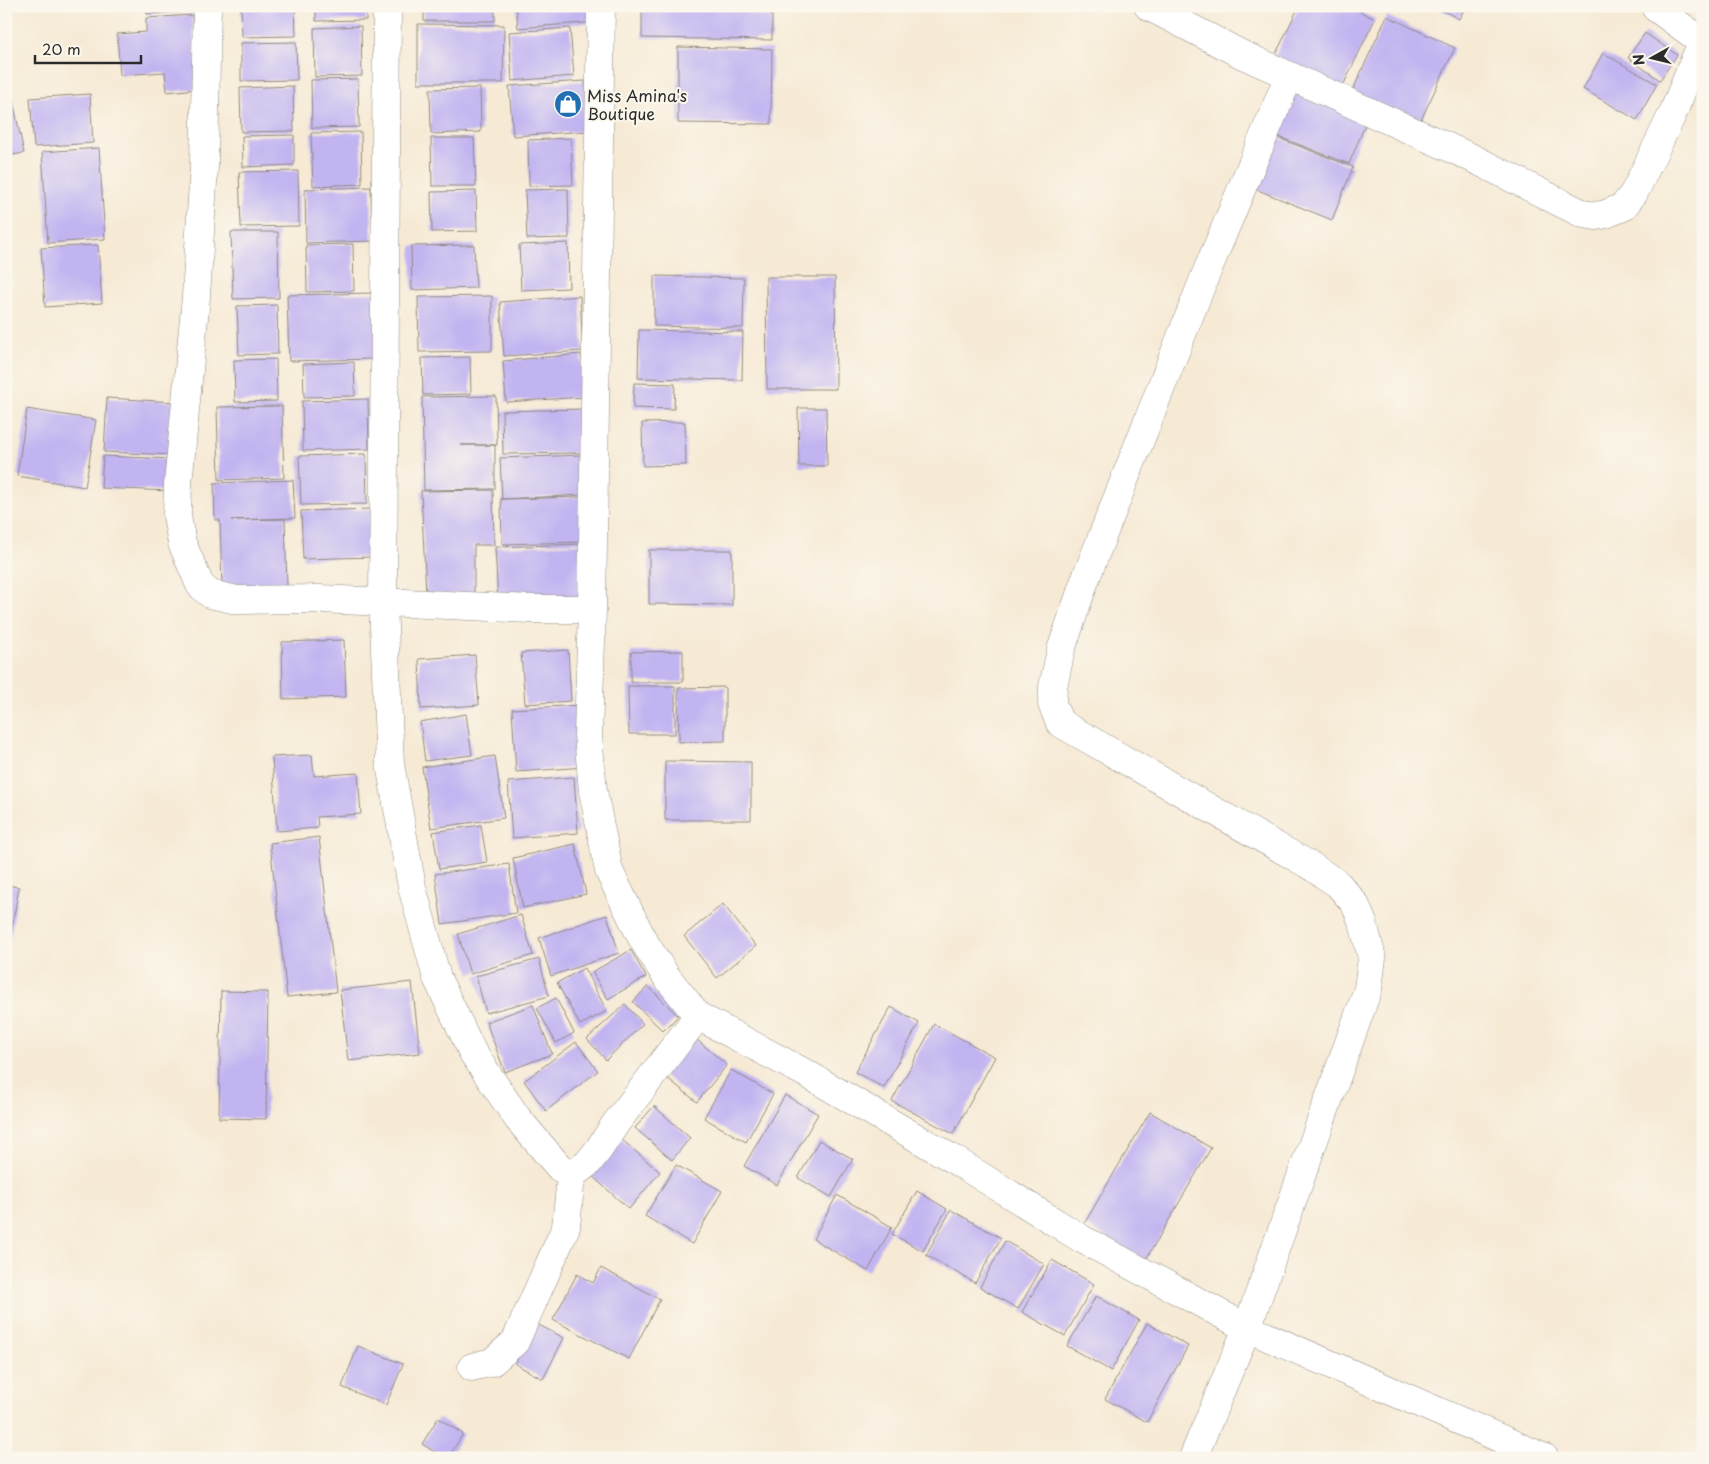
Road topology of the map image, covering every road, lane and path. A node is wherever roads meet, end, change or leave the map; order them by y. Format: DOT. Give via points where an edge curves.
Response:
graph roads {
  1 [pos="207,6"];
  2 [pos="387,6"];
  3 [pos="601,6"];
  4 [pos="1148,6"];
  5 [pos="1656,8"];
  6 [pos="1702,42"];
  7 [pos="1289,76"];
  8 [pos="383,602"];
  9 [pos="592,609"];
  10 [pos="698,1016"];
  11 [pos="571,1176"];
  12 [pos="1247,1328"];
  13 [pos="472,1367"];
  14 [pos="1193,1458"];
  15 [pos="1545,1458"];
  1 -- 8 [label="street" via="204,166 196,297 178,484 177,516 182,543 200,585 219,598"];
  2 -- 8 [label="street"];
  3 -- 9 [label="street"];
  4 -- 7 [label="street"];
  5 -- 6 [label="street"];
  6 -- 7 [label="street" via="1672,115 1634,193 1624,207 1596,216 1583,214 1468,156"];
  7 -- 12 [label="street" via="1205,276 1085,580 1052,687 1052,704 1060,723 1311,866 1338,884 1355,904 1364,923 1372,958 1368,989"];
  8 -- 9 [label="street"];
  8 -- 11 [label="street" via="390,764 412,887 437,978 474,1053 518,1119 559,1167"];
  9 -- 10 [label="street" via="588,735 593,791 609,872 643,940"];
  10 -- 11 [label="street" via="599,1149"];
  10 -- 12 [label="street" via="807,1074 1082,1239"];
  11 -- 13 [label="street" via="566,1227 515,1342 492,1362"];
  12 -- 14 [label="street"];
  12 -- 15 [label="street"];
}
